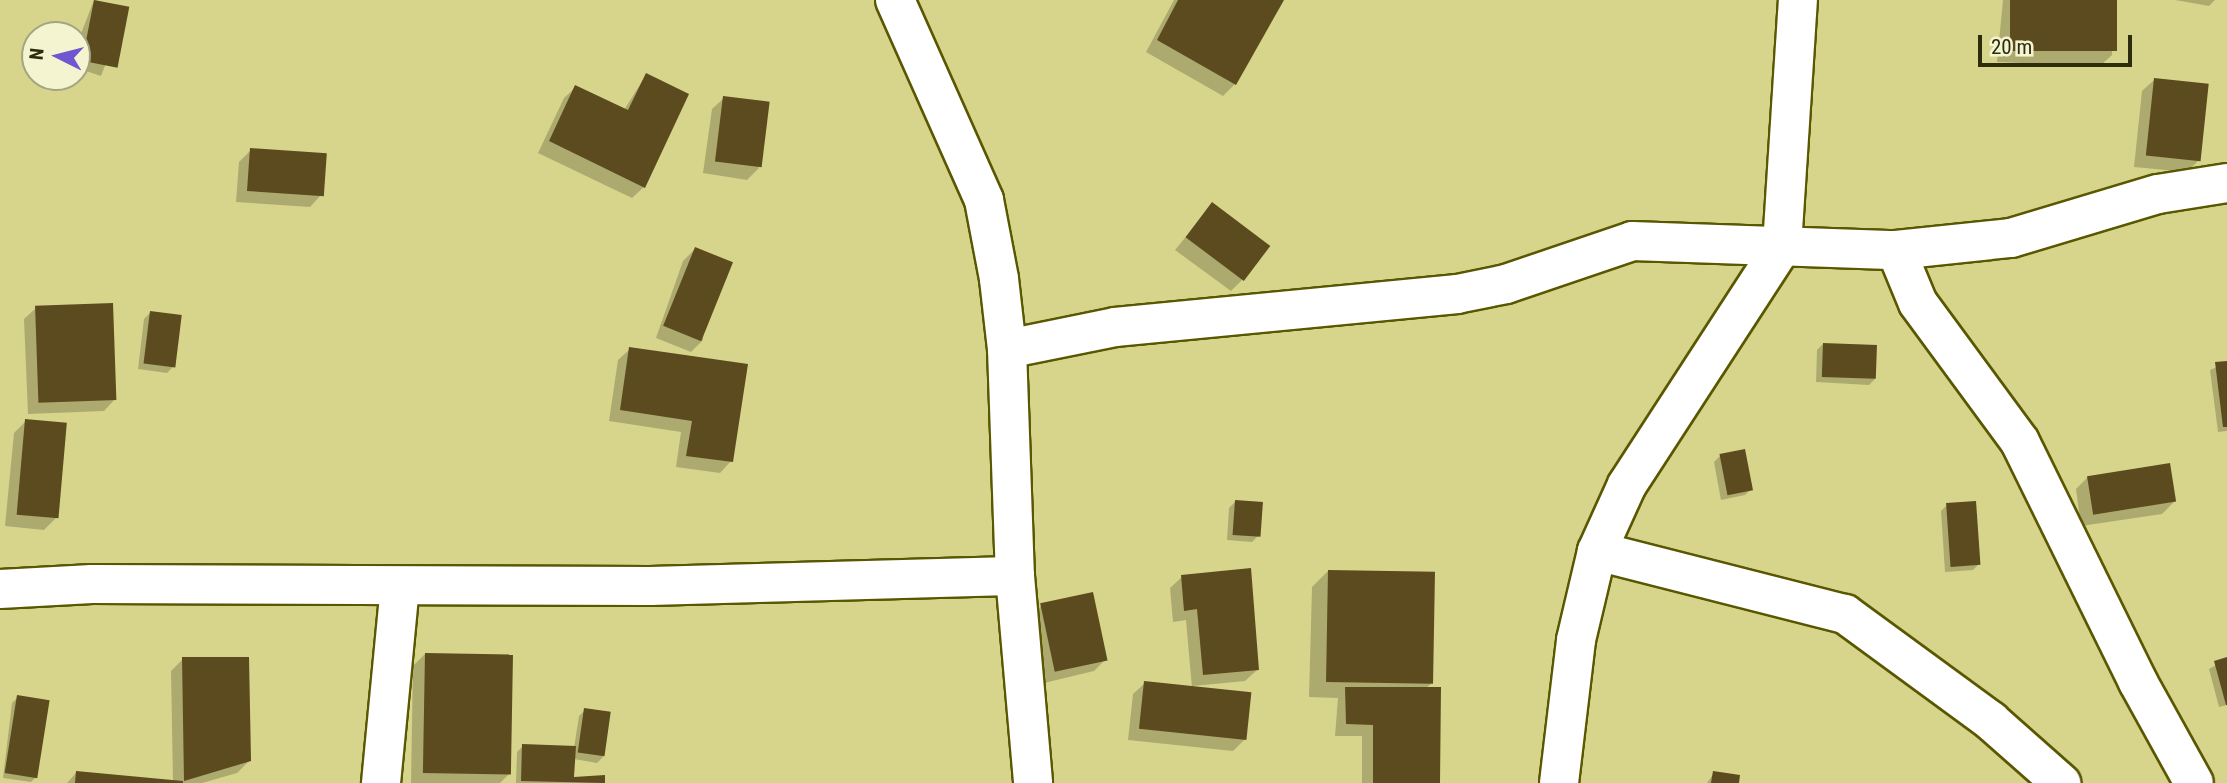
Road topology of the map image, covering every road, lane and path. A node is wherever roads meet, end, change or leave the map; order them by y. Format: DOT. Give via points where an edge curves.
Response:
graph roads {
  1 [pos="895,0"];
  2 [pos="1798,0"];
  3 [pos="2227,183"];
  4 [pos="1782,246"];
  5 [pos="1896,250"];
  6 [pos="1007,349"];
  7 [pos="1597,551"];
  8 [pos="1015,576"];
  9 [pos="400,586"];
  10 [pos="0,589"];
  11 [pos="381,783"];
  12 [pos="1033,783"];
  13 [pos="1559,783"];
  14 [pos="2061,783"];
  15 [pos="2194,783"];
  1 -- 6 [label="street" via="984,200"];
  2 -- 4 [label="street"];
  3 -- 5 [label="street" via="2158,194 2011,238"];
  4 -- 5 [label="street"];
  4 -- 6 [label="street" via="1632,241 1506,284 1457,294 1115,327"];
  4 -- 7 [label="street" via="1627,485"];
  5 -- 15 [label="street" via="1918,303 2020,442"];
  6 -- 8 [label="street"];
  7 -- 13 [label="street" via="1576,640"];
  7 -- 14 [label="street" via="1845,614 1992,722"];
  8 -- 9 [label="street" via="677,585"];
  8 -- 12 [label="street"];
  9 -- 10 [label="street" via="92,584"];
  9 -- 11 [label="street"];
}
